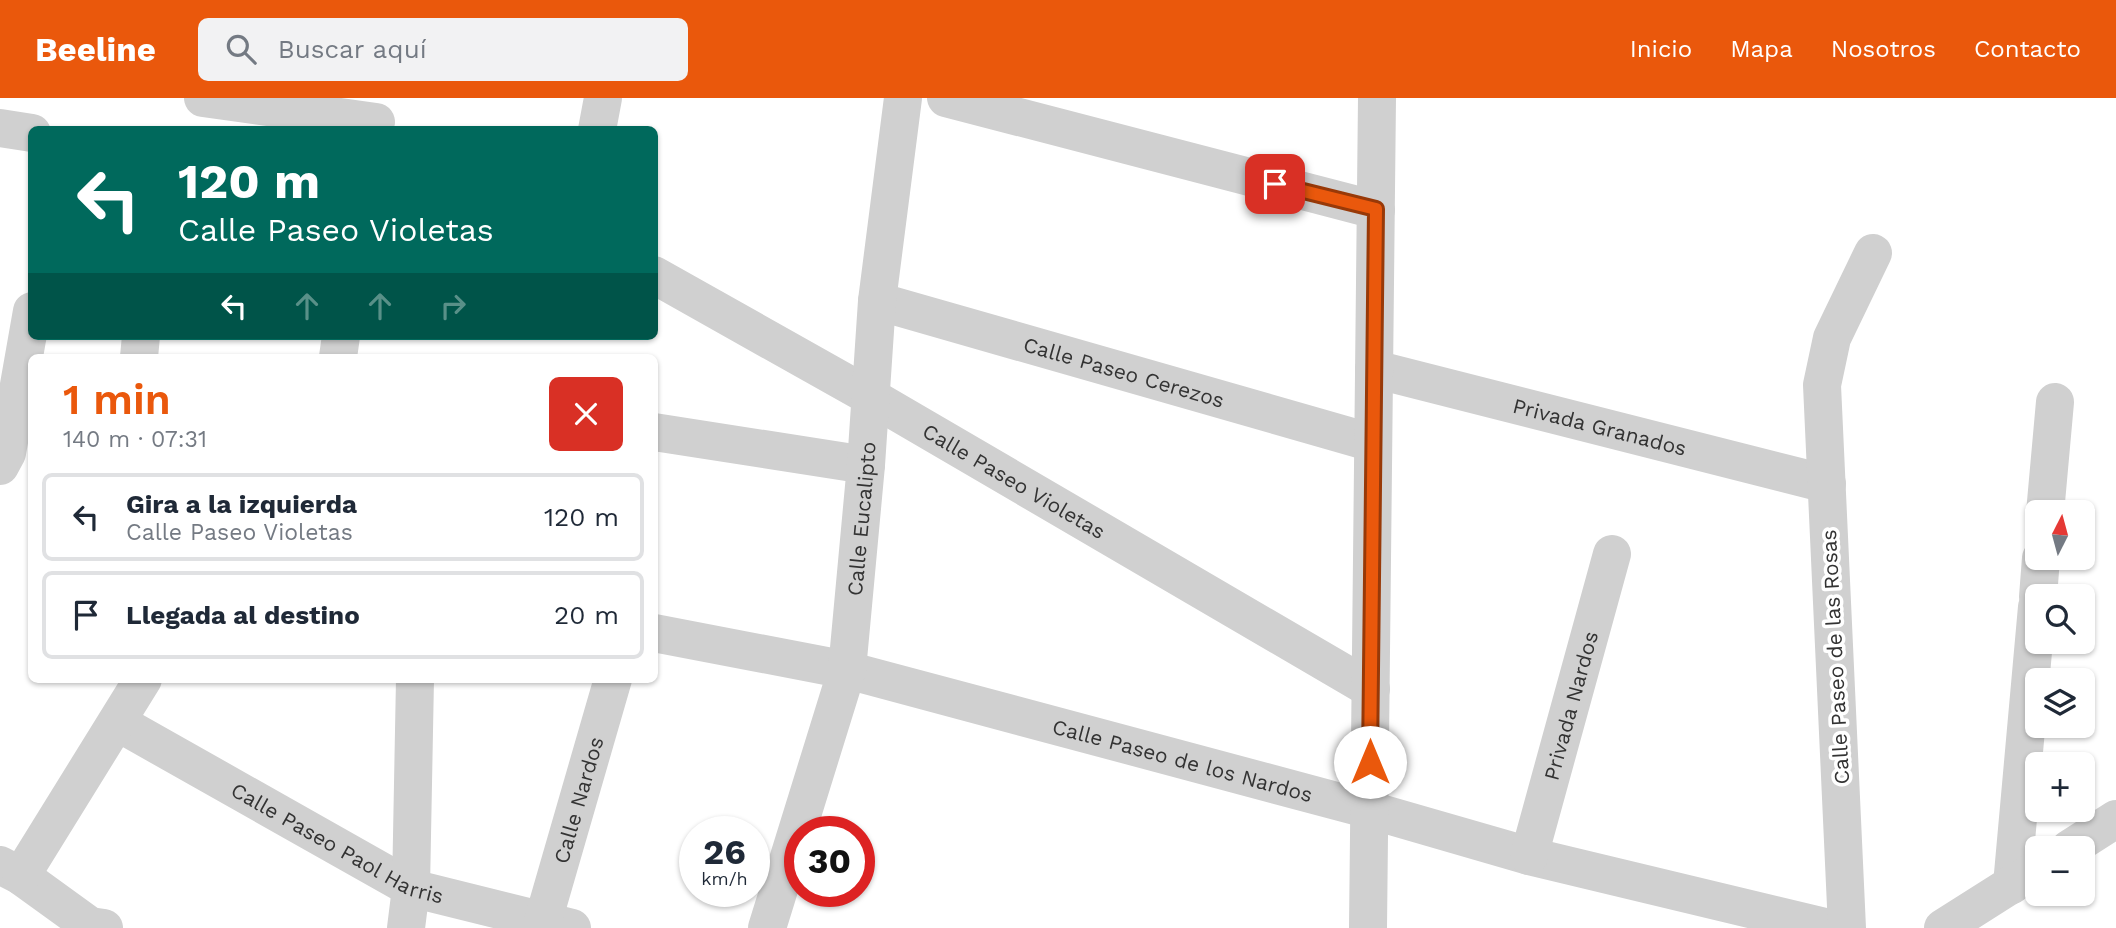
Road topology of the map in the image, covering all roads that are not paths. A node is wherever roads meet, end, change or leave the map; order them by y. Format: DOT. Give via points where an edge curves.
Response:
graph roads {
  1 [pos="203,98"];
  2 [pos="603,98"];
  3 [pos="903,98"];
  4 [pos="946,98"];
  5 [pos="1377,98"];
  6 [pos="377,116"];
  7 [pos="598,126"];
  8 [pos="0,128"];
  9 [pos="28,132"];
  10 [pos="1376,209"];
  11 [pos="1873,253"];
  12 [pos="658,277"];
  13 [pos="877,301"];
  14 [pos="28,334"];
  15 [pos="1374,369"];
  16 [pos="871,397"];
  17 [pos="2055,402"];
  18 [pos="658,433"];
  19 [pos="1373,443"];
  20 [pos="866,465"];
  21 [pos="0,466"];
  22 [pos="1827,484"];
  23 [pos="2046,500"];
  24 [pos="1612,554"];
  25 [pos="658,634"];
  26 [pos="2035,654"];
  27 [pos="847,670"];
  28 [pos="141,683"];
  29 [pos="415,683"];
  30 [pos="612,683"];
  31 [pos="1370,689"];
  32 [pos="117,722"];
  33 [pos="1370,810"];
  34 [pos="2116,819"];
  35 [pos="2027,836"];
  36 [pos="2089,836"];
  37 [pos="1529,856"];
  38 [pos="11,871"];
  39 [pos="2025,877"];
  40 [pos="411,888"];
  41 [pos="557,924"];
  42 [pos="94,927"];
  43 [pos="406,928"];
  44 [pos="767,928"];
  45 [pos="1368,928"];
  46 [pos="1829,928"];
  47 [pos="1847,928"];
  48 [pos="1943,928"];
  1 -- 6 [label="street"];
  2 -- 7 [label="street"];
  3 -- 13 [label="street, Calle Eucalipto"];
  4 -- 10 [label="street"];
  5 -- 10 [label="street"];
  8 -- 9 [label="street"];
  10 -- 15 [label="street"];
  11 -- 22 [label="street, Calle Paseo de las Rosas" via="1832,338 1822,385"];
  12 -- 16 [label="street, Calle Paseo Violetas"];
  13 -- 16 [label="street, Calle Eucalipto"];
  13 -- 19 [label="street, Calle Paseo Cerezos"];
  14 -- 21 [label="street" via="7,453"];
  15 -- 19 [label="street"];
  15 -- 22 [label="street, Privada Granados"];
  16 -- 20 [label="street, Calle Eucalipto"];
  16 -- 31 [label="street, Calle Paseo Violetas"];
  17 -- 23 [label="street"];
  18 -- 20 [label="street"];
  19 -- 31 [label="street"];
  20 -- 27 [label="street, Calle Eucalipto"];
  22 -- 47 [label="street, Calle Paseo de las Rosas"];
  24 -- 37 [label="street, Privada Nardos"];
  25 -- 27 [label="street, Calle Paseo de los Nardos"];
  26 -- 35 [label="street"];
  27 -- 33 [label="street, Calle Paseo de los Nardos"];
  27 -- 44 [label="street, Calle Eucalipto"];
  28 -- 32 [label="street"];
  29 -- 40 [label="street"];
  30 -- 41 [label="street, Calle Nardos"];
  31 -- 33 [label="street"];
  32 -- 38 [label="street"];
  32 -- 40 [label="street, Calle Paseo Paol Harris"];
  33 -- 37 [label="street, Calle Paseo de los Nardos"];
  33 -- 45 [label="street"];
  34 -- 36 [label="street"];
  37 -- 46 [label="street, Calle Paseo de los Nardos"];
  38 -- 42 [label="street"];
  39 -- 48 [label="street"];
  40 -- 41 [label="street, Calle Paseo Paol Harris"];
  40 -- 43 [label="street"];
}
